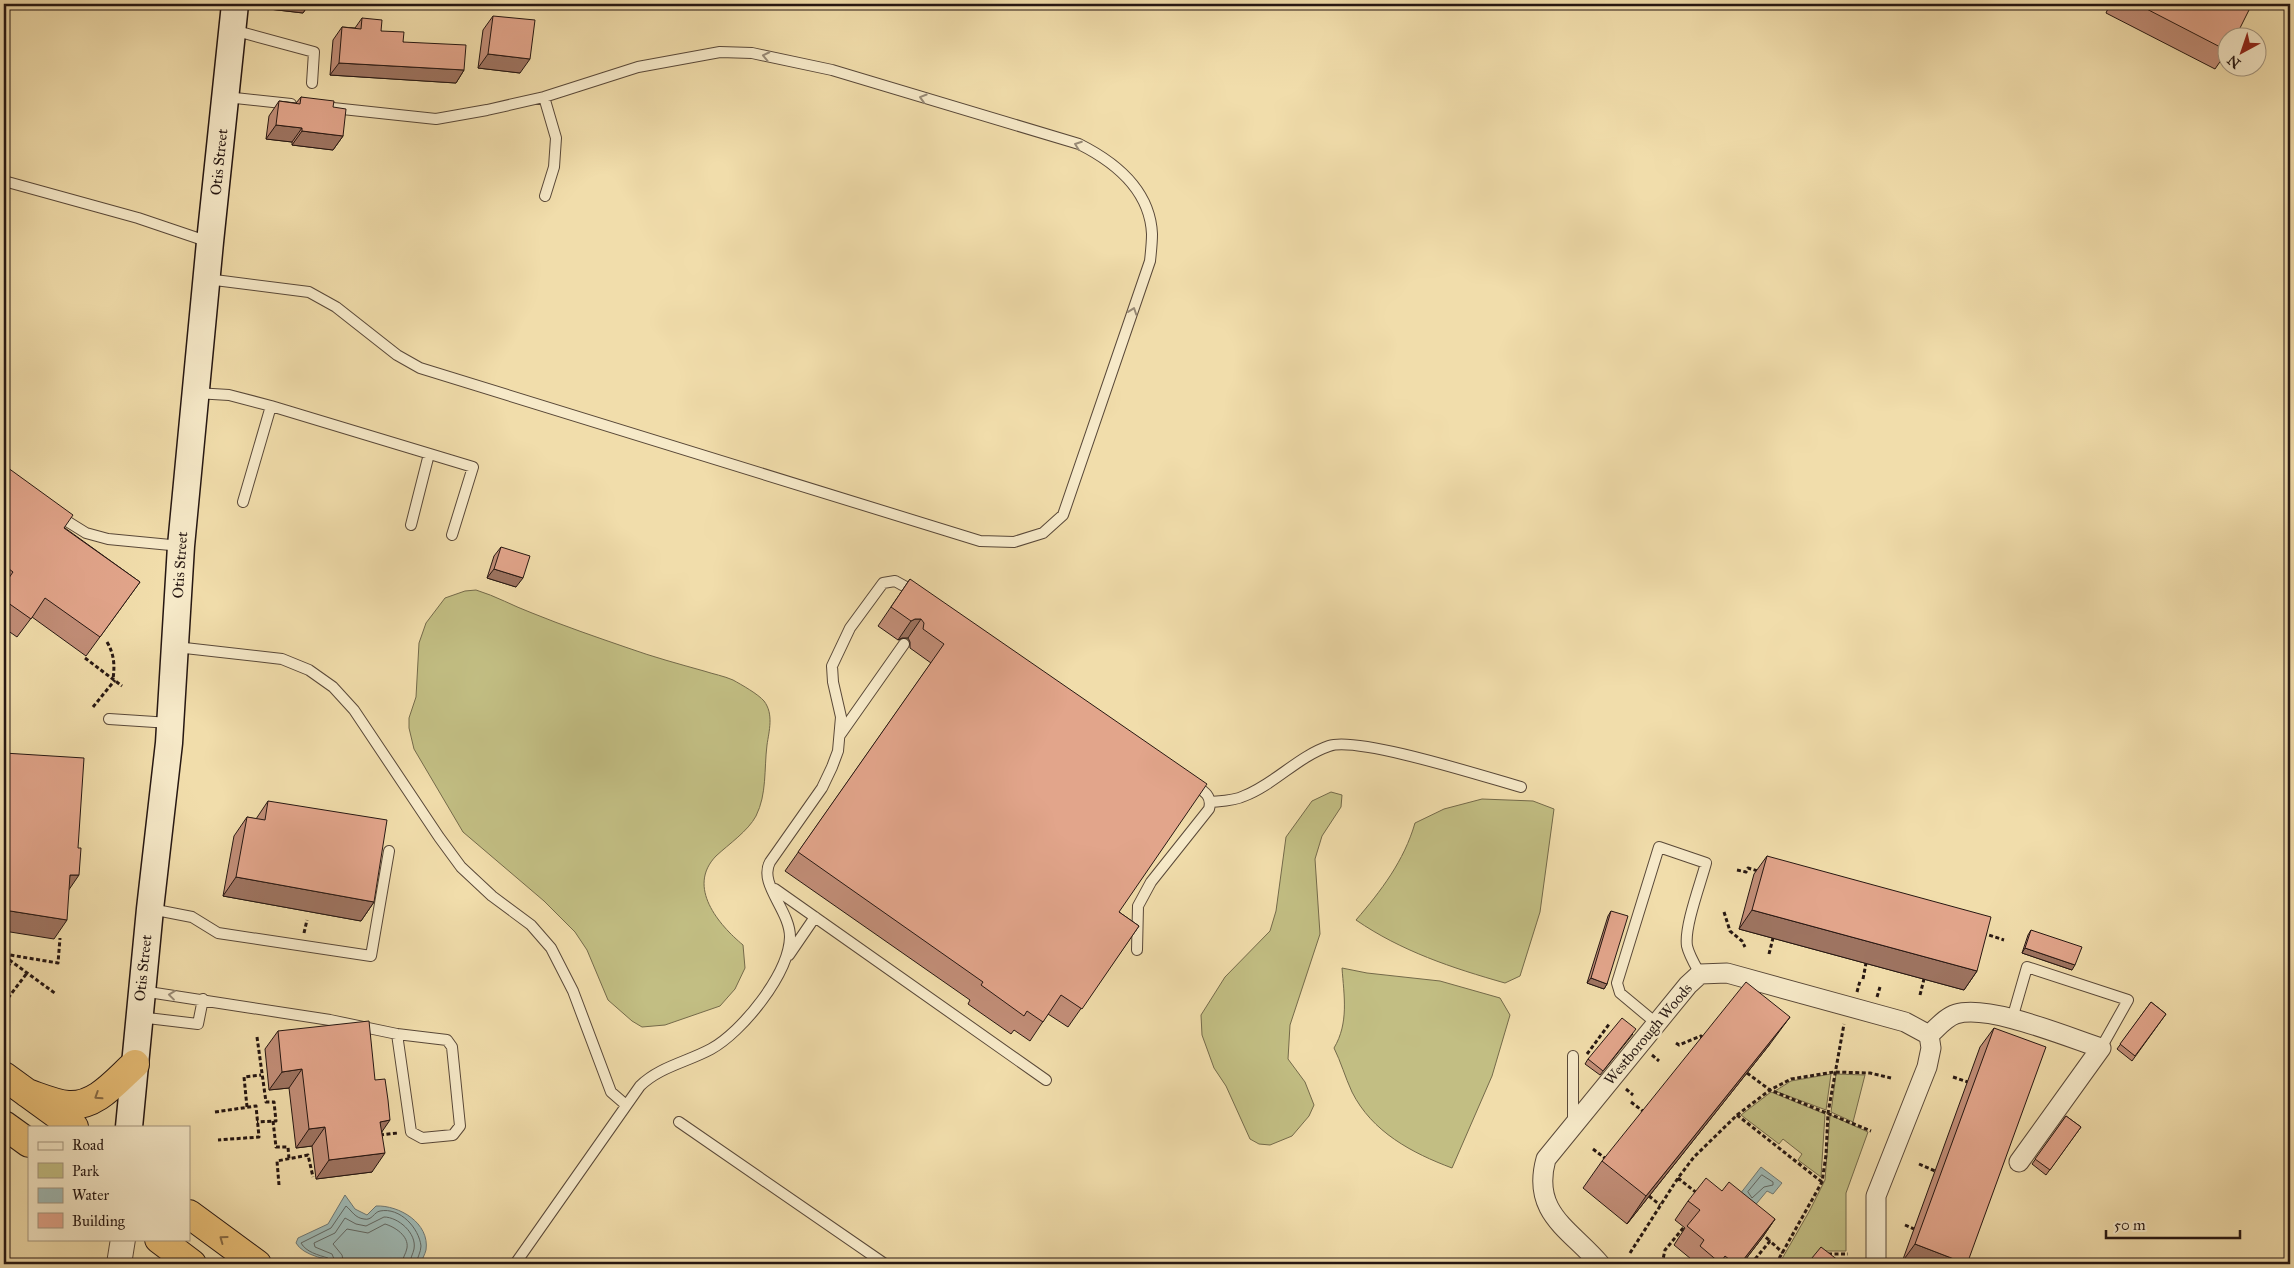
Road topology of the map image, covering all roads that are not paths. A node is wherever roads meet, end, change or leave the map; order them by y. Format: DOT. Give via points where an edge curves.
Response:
graph roads {
  1 [pos="235,4"];
  2 [pos="232,30"];
  3 [pos="312,83"];
  4 [pos="226,97"];
  5 [pos="544,97"];
  6 [pos="302,105"];
  7 [pos="321,107"];
  8 [pos="4,181"];
  9 [pos="545,196"];
  10 [pos="210,242"];
  11 [pos="206,279"];
  12 [pos="195,393"];
  13 [pos="270,406"];
  14 [pos="429,454"];
  15 [pos="243,502"];
  16 [pos="48,510"];
  17 [pos="411,525"];
  18 [pos="452,535"];
  19 [pos="181,546"];
  20 [pos="926,600"];
  21 [pos="904,644"];
  22 [pos="176,647"];
  23 [pos="110,719"];
  24 [pos="171,723"];
  25 [pos="840,736"];
  26 [pos="1180,775"];
  27 [pos="1521,787"];
  28 [pos="1211,802"];
  29 [pos="389,851"];
  30 [pos="770,886"];
  31 [pos="150,909"];
  32 [pos="815,918"];
  33 [pos="1137,950"];
  34 [pos="784,962"];
  35 [pos="1700,974"];
  36 [pos="141,991"];
  37 [pos="203,999"];
  38 [pos="138,1017"];
  39 [pos="2012,1019"];
  40 [pos="1656,1023"];
  41 [pos="397,1034"];
  42 [pos="1929,1035"];
  43 [pos="2101,1048"];
  44 [pos="1573,1056"];
  45 [pos="134,1064"];
  46 [pos="4,1076"];
  47 [pos="1046,1080"];
  48 [pos="27,1093"];
  49 [pos="626,1105"];
  50 [pos="679,1122"];
  51 [pos="4,1124"];
  52 [pos="73,1126"];
  53 [pos="129,1126"];
  54 [pos="1572,1127"];
  55 [pos="28,1142"];
  56 [pos="2019,1162"];
  57 [pos="190,1215"];
  58 [pos="123,1240"];
  59 [pos="160,1240"];
  60 [pos="119,1264"];
  61 [pos="192,1264"];
  62 [pos="257,1264"];
  63 [pos="515,1264"];
  64 [pos="885,1264"];
  65 [pos="1600,1264"];
  66 [pos="1876,1264"];
  1 -- 2 [label="main road, Otis Street"];
  2 -- 3 [label="lane" via="314,52"];
  2 -- 4 [label="main road, Otis Street"];
  4 -- 6 [label="lane"];
  4 -- 10 [label="main road, Otis Street"];
  5 -- 7 [label="lane" via="436,118"];
  5 -- 9 [label="lane" via="556,138 554,167"];
  11 -- 5 [label="lane, one-way" via="309,292 336,307 396,355 420,368 980,541 1014,542 1043,533 1063,514 1150,261 1152,233 1148,212 1139,192 1120,170 1079,144 832,70 752,53 720,52 638,67"];
  8 -- 10 [label="lane" via="138,218"];
  10 -- 11 [label="main road, Otis Street"];
  11 -- 12 [label="main road, Otis Street"];
  12 -- 13 [label="lane" via="229,395"];
  12 -- 19 [label="main road, Otis Street"];
  13 -- 14 [label="lane"];
  13 -- 15 [label="lane"];
  14 -- 17 [label="lane"];
  14 -- 18 [label="lane" via="473,467"];
  16 -- 19 [label="lane" via="86,534"];
  19 -- 22 [label="main road, Otis Street"];
  20 -- 25 [label="lane" via="904,585 886,581 850,628 832,666 841,716"];
  21 -- 25 [label="lane"];
  22 -- 24 [label="main road, Otis Street"];
  22 -- 49 [label="lane" via="282,659 309,670 333,687 354,710 461,867 530,925 551,948 573,991 612,1092"];
  23 -- 24 [label="lane"];
  24 -- 31 [label="main road, Otis Street"];
  25 -- 30 [label="lane" via="832,767 822,788 767,868"];
  26 -- 28 [label="lane" via="1208,794"];
  27 -- 28 [label="lane" via="1377,748 1335,744 1298,761 1244,797"];
  28 -- 33 [label="lane" via="1208,811 1151,882 1138,906"];
  29 -- 31 [label="lane" via="371,956 218,933 192,917"];
  30 -- 32 [label="lane"];
  30 -- 34 [label="lane" via="788,924 790,936"];
  31 -- 36 [label="main road, Otis Street"];
  32 -- 34 [label="lane"];
  32 -- 47 [label="lane"];
  34 -- 49 [label="lane" via="756,1007 732,1035 646,1080"];
  35 -- 40 [label="street, Westborough Woods"];
  35 -- 40 [label="lane" via="1687,942 1706,863 1659,847 1616,983 1620,993"];
  35 -- 42 [label="street, Westborough Woods" via="1727,973 1905,1022"];
  37 -- 36 [label="lane, one-way"];
  36 -- 38 [label="main road, Otis Street"];
  37 -- 38 [label="lane" via="198,1024"];
  37 -- 41 [label="lane"];
  38 -- 45 [label="main road, Otis Street"];
  39 -- 42 [label="street" via="1962,1013 1950,1016"];
  39 -- 43 [label="street"];
  39 -- 43 [label="lane" via="2027,967 2128,1000"];
  40 -- 54 [label="street, Westborough Woods"];
  41 -- 41 [label="lane" via="411,1132 422,1138 453,1135 460,1126 450,1042"];
  42 -- 66 [label="street" via="1931,1048 1927,1067 1876,1196"];
  43 -- 56 [label="street"];
  44 -- 54 [label="lane"];
  45 -- 48 [label="highway, one-way" via="101,1095 87,1103 68,1105"];
  45 -- 53 [label="main road, Otis Street"];
  46 -- 48 [label="highway"];
  48 -- 52 [label="highway"];
  49 -- 63 [label="lane"];
  50 -- 64 [label="lane"];
  51 -- 55 [label="highway"];
  54 -- 65 [label="street, Westborough Woods" via="1546,1159 1542,1185 1545,1202 1556,1220"];
  62 -- 57 [label="highway, one-way"];
  58 -- 60 [label="street"];
  59 -- 61 [label="highway"];
}
